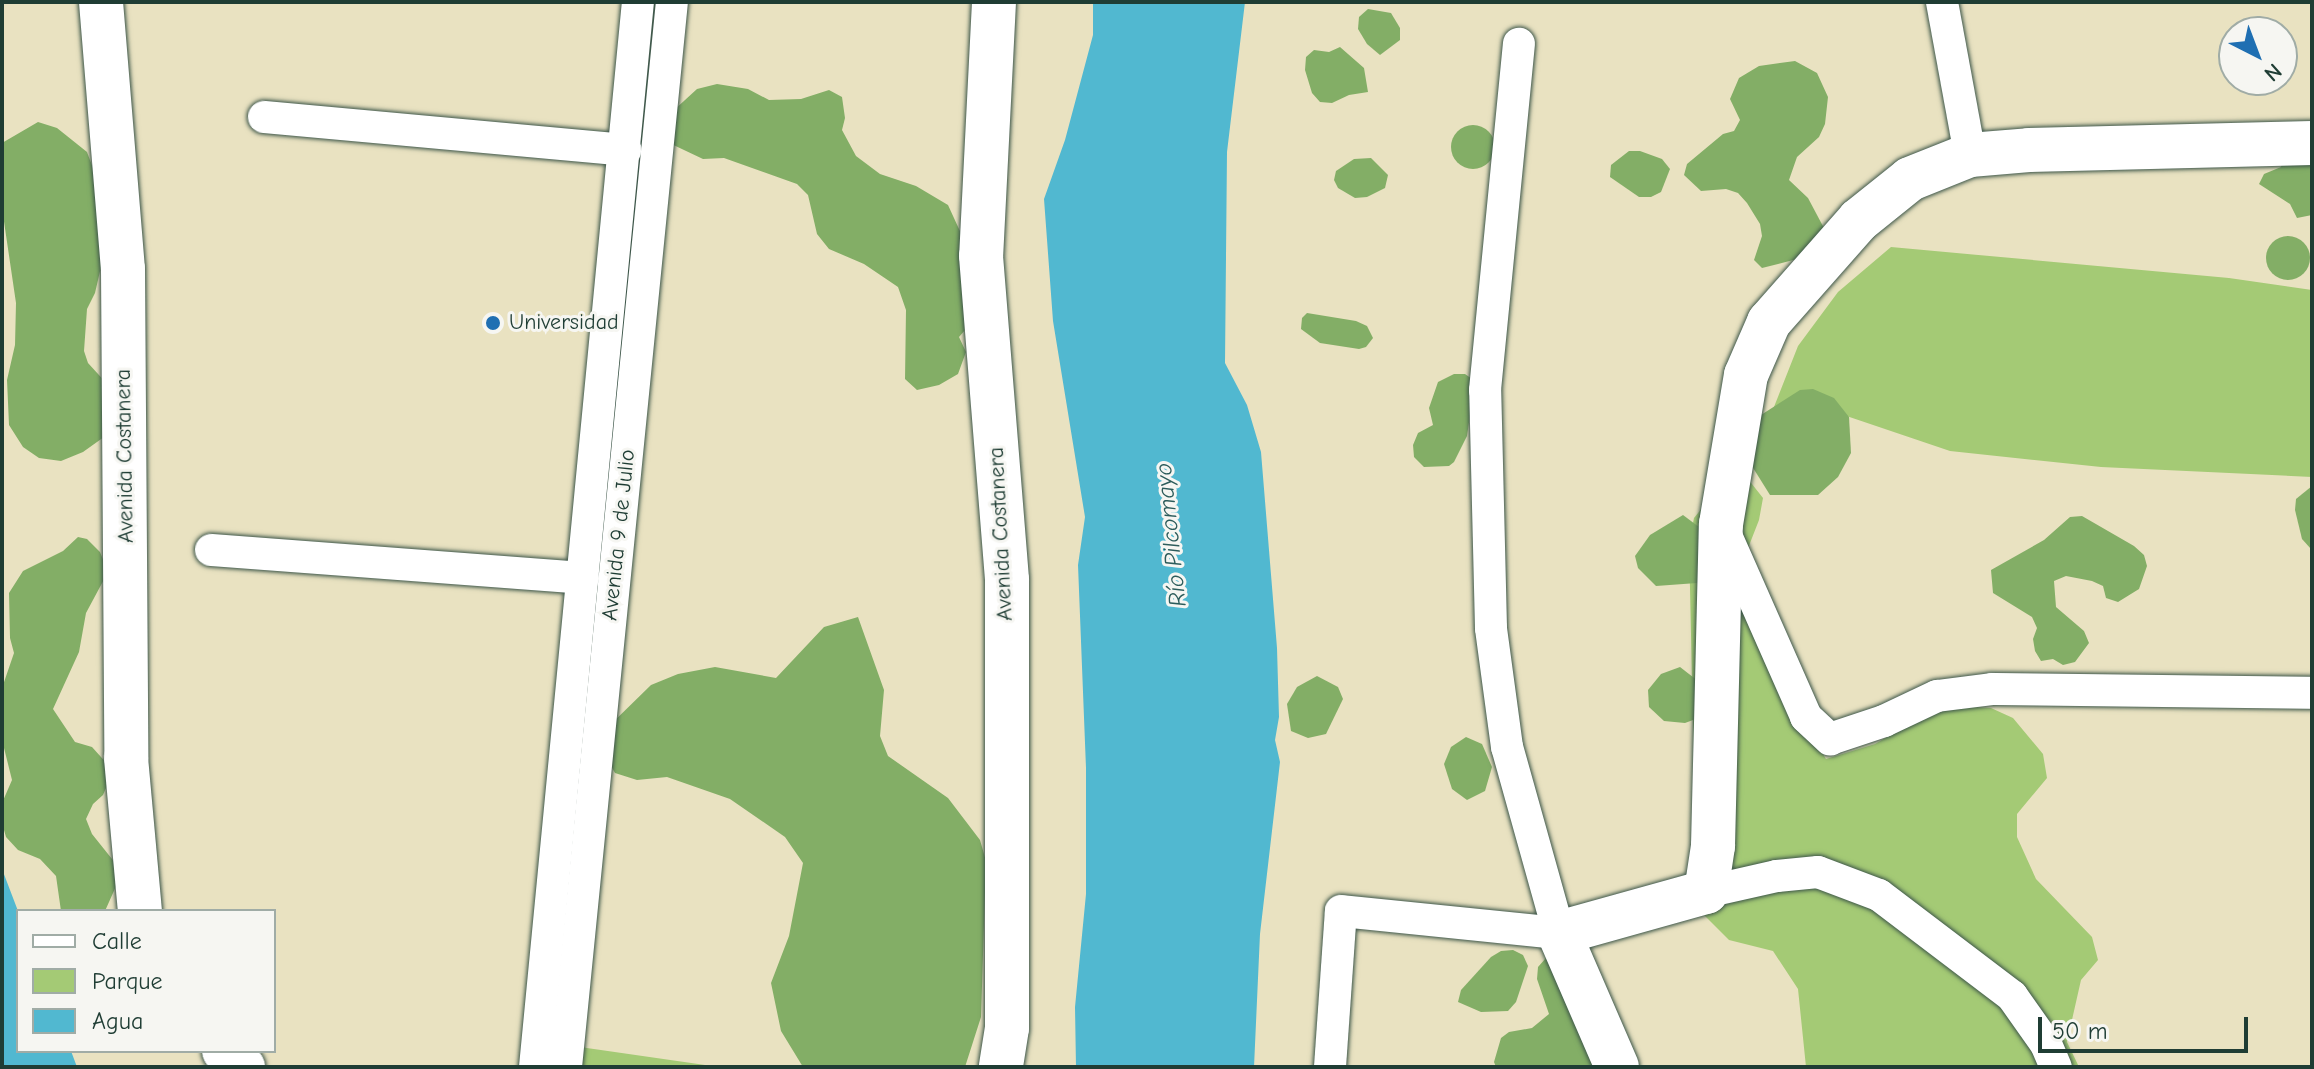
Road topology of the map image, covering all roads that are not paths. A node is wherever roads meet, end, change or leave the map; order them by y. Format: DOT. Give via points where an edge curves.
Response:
graph roads {
  1 [pos="101,2"];
  2 [pos="638,2"];
  3 [pos="672,2"];
  4 [pos="994,2"];
  5 [pos="1942,2"];
  6 [pos="1519,44"];
  7 [pos="264,117"];
  8 [pos="2312,143"];
  9 [pos="625,150"];
  10 [pos="1970,155"];
  11 [pos="621,358"];
  12 [pos="1721,524"];
  13 [pos="211,550"];
  14 [pos="583,578"];
  15 [pos="2312,693"];
  16 [pos="1706,892"];
  17 [pos="140,909"];
  18 [pos="1559,933"];
  19 [pos="226,1053"];
  20 [pos="243,1067"];
  21 [pos="535,1067"];
  22 [pos="566,1067"];
  23 [pos="1001,1067"];
  24 [pos="1330,1067"];
  25 [pos="1617,1067"];
  26 [pos="2056,1067"];
  1 -- 17 [label="street, Avenida Costanera" via="123,269 126,758"];
  2 -- 9 [label="street, Avenida 9 de Julio"];
  3 -- 11 [label="street, Avenida 9 de Julio"];
  4 -- 23 [label="street, Avenida Costanera" via="981,256 1007,580 1007,1028"];
  5 -- 10 [label="street"];
  6 -- 18 [label="street" via="1485,390 1491,628 1507,747"];
  7 -- 9 [label="street"];
  8 -- 10 [label="street"];
  9 -- 11 [label="street, Avenida 9 de Julio"];
  10 -- 12 [label="street" via="1910,179 1859,220 1769,322 1746,375"];
  11 -- 14 [label="street, Avenida 9 de Julio"];
  11 -- 22 [label="street, Avenida 9 de Julio"];
  12 -- 15 [label="street" via="1806,717 1830,739 1937,696 1992,689"];
  12 -- 16 [label="street" via="1713,846"];
  13 -- 14 [label="street"];
  14 -- 21 [label="street, Avenida 9 de Julio"];
  16 -- 18 [label="street"];
  16 -- 26 [label="street" via="1818,872 1879,895 2012,996"];
  18 -- 24 [label="street" via="1341,911"];
  18 -- 25 [label="street"];
  19 -- 20 [label="street"];
}
